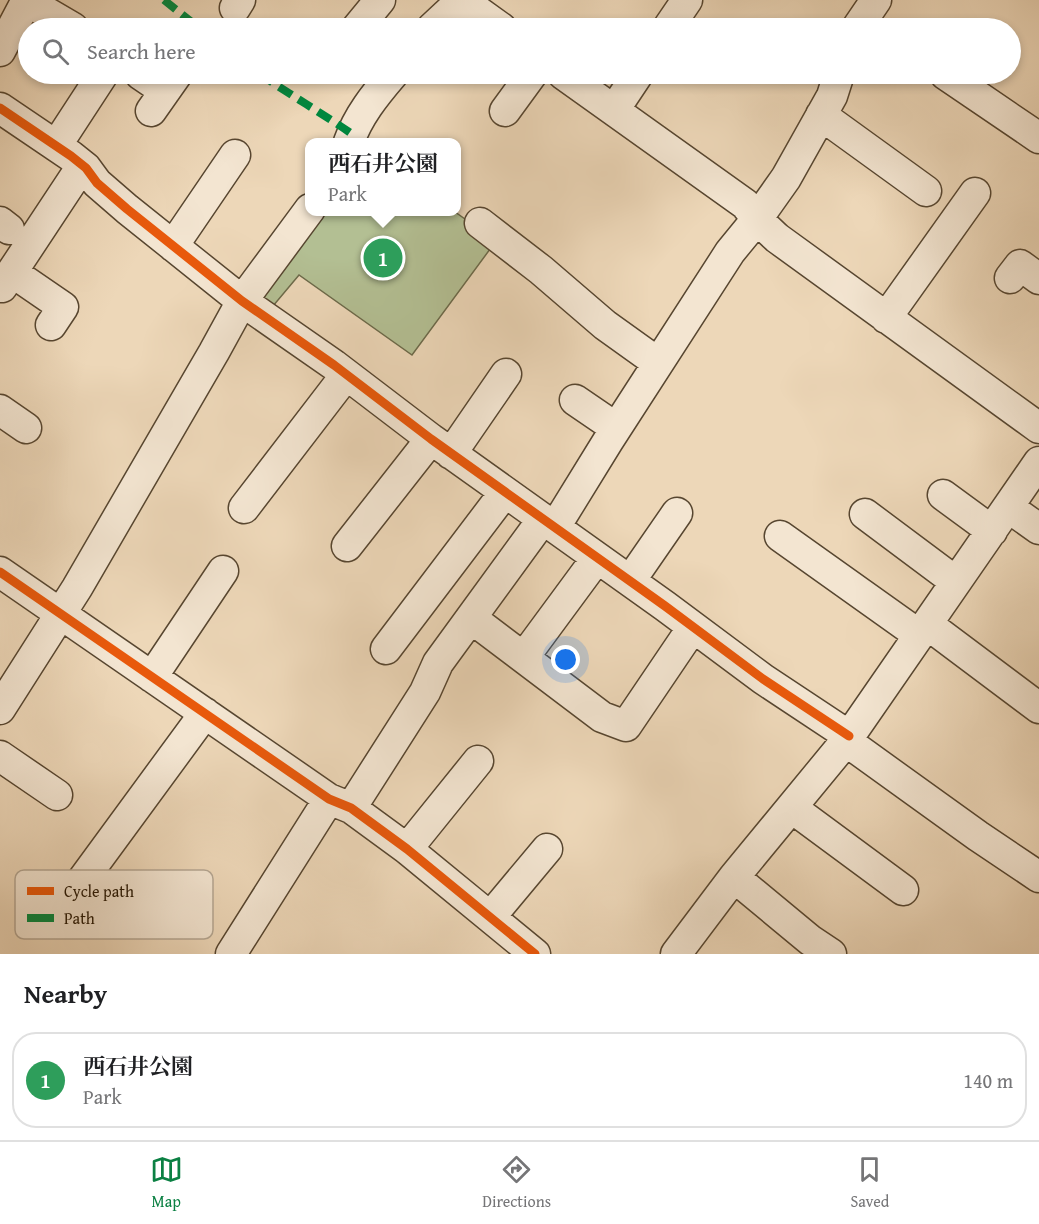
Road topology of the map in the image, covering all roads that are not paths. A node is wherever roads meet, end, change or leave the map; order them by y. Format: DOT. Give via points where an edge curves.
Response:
graph roads {
  1 [pos="27,0"];
  2 [pos="380,0"];
  3 [pos="462,0"];
  4 [pos="687,0"];
  5 [pos="57,18"];
  6 [pos="365,18"];
  7 [pos="443,18"];
  8 [pos="487,18"];
  9 [pos="675,18"];
  10 [pos="0,51"];
  11 [pos="96,84"];
  12 [pos="385,84"];
  13 [pos="525,84"];
  14 [pos="577,84"];
  15 [pos="631,84"];
  16 [pos="835,84"];
  17 [pos="947,84"];
  18 [pos="0,108"];
  19 [pos="614,110"];
  20 [pos="505,111"];
  21 [pos="821,115"];
  22 [pos="351,138"];
  23 [pos="1039,138"];
  24 [pos="56,146"];
  25 [pos="235,155"];
  26 [pos="82,166"];
  27 [pos="926,191"];
  28 [pos="975,193"];
  29 [pos="305,214"];
  30 [pos="757,219"];
  31 [pos="480,224"];
  32 [pos="173,246"];
  33 [pos="242,301"];
  34 [pos="886,318"];
  35 [pos="51,325"];
  36 [pos="658,363"];
  37 [pos="506,374"];
  38 [pos="346,375"];
  39 [pos="575,400"];
  40 [pos="0,410"];
  41 [pos="26,428"];
  42 [pos="616,428"];
  43 [pos="1039,428"];
  44 [pos="441,446"];
  45 [pos="1039,462"];
  46 [pos="505,492"];
  47 [pos="943,495"];
  48 [pos="244,508"];
  49 [pos="677,513"];
  50 [pos="865,514"];
  51 [pos="1000,519"];
  52 [pos="549,523"];
  53 [pos="1039,529"];
  54 [pos="780,536"];
  55 [pos="347,546"];
  56 [pos="597,558"];
  57 [pos="223,571"];
  58 [pos="0,572"];
  59 [pos="630,581"];
  60 [pos="956,582"];
  61 [pos="59,614"];
  62 [pos="471,618"];
  63 [pos="693,627"];
  64 [pos="923,630"];
  65 [pos="386,649"];
  66 [pos="524,657"];
  67 [pos="152,677"];
  68 [pos="1039,708"];
  69 [pos="0,709"];
  70 [pos="205,713"];
  71 [pos="847,738"];
  72 [pos="0,756"];
  73 [pos="478,761"];
  74 [pos="57,795"];
  75 [pos="340,803"];
  76 [pos="792,808"];
  77 [pos="407,849"];
  78 [pos="547,849"];
  79 [pos="90,870"];
  80 [pos="734,877"];
  81 [pos="1039,877"];
  82 [pos="903,890"];
  83 [pos="491,916"];
  84 [pos="239,951"];
  85 [pos="536,954"];
  86 [pos="676,954"];
  87 [pos="831,954"];
  1 -- 5 [label="street"];
  1 -- 10 [label="street"];
  2 -- 6 [label="street"];
  3 -- 7 [label="street"];
  3 -- 8 [label="street"];
  4 -- 9 [label="street"];
  11 -- 24 [label="street"];
  12 -- 22 [label="street" via="371,100"];
  13 -- 20 [label="street"];
  14 -- 19 [label="street"];
  15 -- 19 [label="street"];
  16 -- 21 [label="street"];
  17 -- 23 [label="street"];
  18 -- 24 [label="street"];
  19 -- 30 [label="street" via="745,204"];
  21 -- 27 [label="street"];
  21 -- 30 [label="street" via="786,178"];
  24 -- 26 [label="street"];
  25 -- 32 [label="street"];
  26 -- 32 [label="street"];
  26 -- 35 [label="street" via="7,279 63,307"];
  28 -- 34 [label="street"];
  29 -- 33 [label="street"];
  30 -- 34 [label="street"];
  30 -- 36 [label="street" via="730,252"];
  31 -- 36 [label="street"];
  32 -- 33 [label="street"];
  33 -- 38 [label="street"];
  33 -- 61 [label="street"];
  34 -- 43 [label="street"];
  36 -- 42 [label="street"];
  37 -- 44 [label="street"];
  38 -- 44 [label="street"];
  38 -- 48 [label="street"];
  39 -- 42 [label="street"];
  40 -- 41 [label="street"];
  42 -- 52 [label="street"];
  44 -- 46 [label="street"];
  44 -- 55 [label="street"];
  45 -- 51 [label="street"];
  46 -- 52 [label="street"];
  46 -- 65 [label="street"];
  47 -- 51 [label="street"];
  49 -- 59 [label="street"];
  50 -- 60 [label="street"];
  51 -- 53 [label="street"];
  51 -- 60 [label="street"];
  52 -- 56 [label="street"];
  52 -- 62 [label="street"];
  54 -- 64 [label="street"];
  56 -- 59 [label="street"];
  56 -- 66 [label="street"];
  57 -- 67 [label="street"];
  58 -- 61 [label="street"];
  59 -- 63 [label="street"];
  60 -- 64 [label="street"];
  61 -- 67 [label="street"];
  61 -- 69 [label="street"];
  62 -- 66 [label="street"];
  62 -- 75 [label="street" via="438,663 425,692"];
  63 -- 66 [label="street" via="626,726 602,717"];
  63 -- 71 [label="street"];
  64 -- 68 [label="street"];
  64 -- 71 [label="street"];
  67 -- 70 [label="street"];
  70 -- 75 [label="street"];
  70 -- 79 [label="street"];
  71 -- 76 [label="street"];
  71 -- 81 [label="street"];
  72 -- 74 [label="street"];
  73 -- 77 [label="street"];
  75 -- 77 [label="street"];
  75 -- 84 [label="street"];
  76 -- 80 [label="street"];
  76 -- 82 [label="street"];
  77 -- 83 [label="street"];
  78 -- 83 [label="street"];
  80 -- 86 [label="street"];
  80 -- 87 [label="street"];
  83 -- 85 [label="street"];
}
